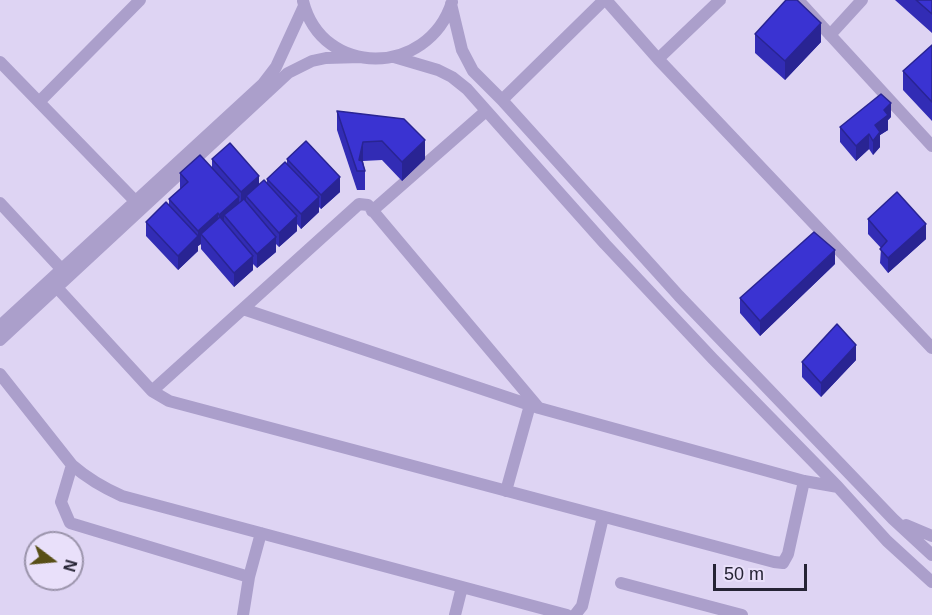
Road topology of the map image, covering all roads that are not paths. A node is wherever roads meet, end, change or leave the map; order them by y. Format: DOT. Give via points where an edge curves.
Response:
graph roads {
  1 [pos="140,0"];
  2 [pos="605,0"];
  3 [pos="720,0"];
  4 [pos="798,0"];
  5 [pos="862,0"];
  6 [pos="452,2"];
  7 [pos="303,3"];
  8 [pos="830,35"];
  9 [pos="361,57"];
  10 [pos="394,57"];
  11 [pos="658,59"];
  12 [pos="0,62"];
  13 [pos="502,100"];
  14 [pos="39,102"];
  15 [pos="486,111"];
  16 [pos="932,146"];
  17 [pos="0,202"];
  18 [pos="139,205"];
  19 [pos="372,211"];
  20 [pos="65,273"];
  21 [pos="53,284"];
  22 [pos="243,309"];
  23 [pos="0,326"];
  24 [pos="0,340"];
  25 [pos="932,348"];
  26 [pos="0,374"];
  27 [pos="152,391"];
  28 [pos="535,406"];
  29 [pos="72,465"];
  30 [pos="804,481"];
  31 [pos="838,487"];
  32 [pos="506,491"];
  33 [pos="603,517"];
  34 [pos="897,523"];
  35 [pos="261,533"];
  36 [pos="932,536"];
  37 [pos="887,541"];
  38 [pos="932,555"];
  39 [pos="249,577"];
  40 [pos="932,582"];
  41 [pos="621,583"];
  42 [pos="462,587"];
  43 [pos="691,602"];
  44 [pos="243,615"];
  45 [pos="455,615"];
  46 [pos="567,615"];
  47 [pos="575,615"];
  48 [pos="687,615"];
  49 [pos="742,615"];
  1 -- 14 [label="street"];
  2 -- 11 [label="street"];
  2 -- 13 [label="street"];
  3 -- 11 [label="street"];
  4 -- 8 [label="street"];
  5 -- 8 [label="street"];
  6 -- 10 [label="street" via="430,38"];
  6 -- 13 [label="street" via="462,50 473,71"];
  7 -- 9 [label="street" via="316,29 326,39"];
  7 -- 18 [label="street" via="270,76"];
  8 -- 16 [label="street"];
  9 -- 10 [label="street"];
  9 -- 18 [label="street" via="312,61 288,73"];
  10 -- 15 [label="street" via="452,77"];
  11 -- 25 [label="street"];
  12 -- 14 [label="street"];
  13 -- 34 [label="street" via="680,296"];
  14 -- 18 [label="street"];
  15 -- 19 [label="street"];
  15 -- 31 [label="street" via="605,244"];
  17 -- 20 [label="street"];
  18 -- 20 [label="street"];
  19 -- 22 [label="street" via="364,204 354,207"];
  19 -- 28 [label="street"];
  20 -- 21 [label="street"];
  21 -- 23 [label="street"];
  21 -- 24 [label="street"];
  21 -- 27 [label="street"];
  22 -- 27 [label="street"];
  22 -- 28 [label="street"];
  26 -- 29 [label="street"];
  27 -- 32 [label="street" via="186,406"];
  28 -- 30 [label="street"];
  28 -- 32 [label="street"];
  29 -- 35 [label="street" via="122,496"];
  29 -- 39 [label="street" via="61,502 70,523"];
  30 -- 31 [label="street"];
  30 -- 33 [label="street" via="783,563"];
  31 -- 37 [label="street"];
  32 -- 33 [label="street"];
  33 -- 47 [label="street" via="582,606"];
  34 -- 36 [label="street"];
  34 -- 37 [label="street"];
  34 -- 38 [label="street"];
  35 -- 39 [label="street"];
  35 -- 42 [label="street"];
  37 -- 40 [label="street"];
  39 -- 44 [label="street"];
  41 -- 43 [label="street"];
  42 -- 45 [label="street"];
  42 -- 46 [label="street"];
  43 -- 48 [label="street"];
  43 -- 49 [label="street"];
}
